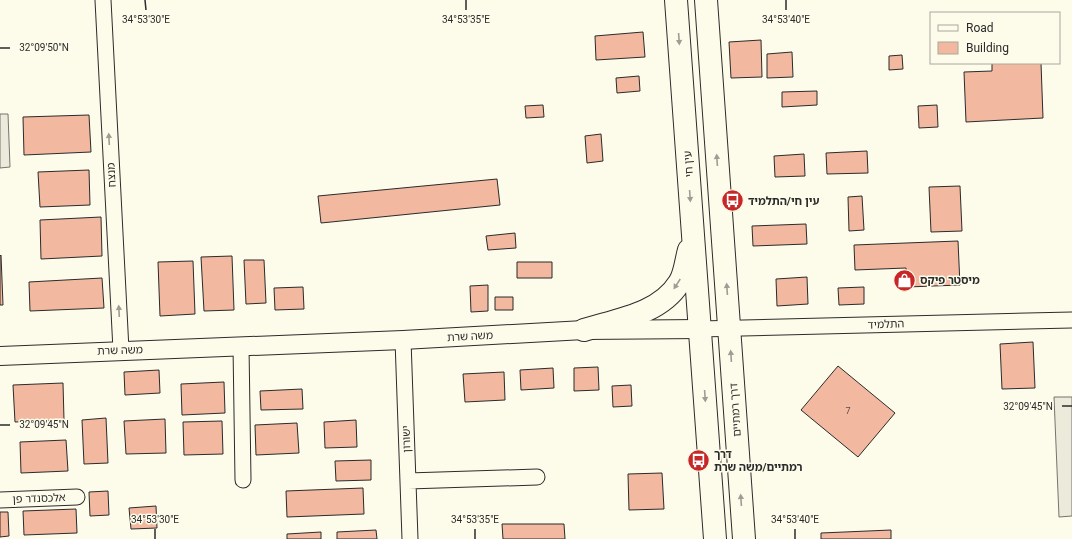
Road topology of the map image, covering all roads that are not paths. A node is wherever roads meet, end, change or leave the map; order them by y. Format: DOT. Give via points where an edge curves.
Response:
graph roads {
  1 [pos="103,0"];
  2 [pos="676,0"];
  3 [pos="706,0"];
  4 [pos="693,234"];
  5 [pos="1072,320"];
  6 [pos="729,328"];
  7 [pos="700,329"];
  8 [pos="584,330"];
  9 [pos="403,340"];
  10 [pos="241,346"];
  11 [pos="121,350"];
  12 [pos="0,356"];
  13 [pos="537,477"];
  14 [pos="243,480"];
  15 [pos="408,481"];
  16 [pos="77,496"];
  17 [pos="0,500"];
  18 [pos="410,539"];
  19 [pos="715,539"];
  20 [pos="744,539"];
  11 -- 1 [label="street, מנצח, one-way"];
  2 -- 4 [label="main road, עין חי, one-way"];
  6 -- 3 [label="main road, one-way"];
  4 -- 7 [label="main road, עין חי"];
  4 -- 8 [label="main road, one-way" via="680,283 660,304 632,316"];
  5 -- 6 [label="street, התלמיד"];
  6 -- 7 [label="street, התלמיד"];
  20 -- 6 [label="main road, דרך רמתיים, one-way"];
  7 -- 8 [label="street, משה שרת"];
  7 -- 19 [label="main road, one-way"];
  8 -- 9 [label="street, משה שרת"];
  9 -- 10 [label="street, משה שרת"];
  9 -- 15 [label="street, ישורון"];
  10 -- 11 [label="street, משה שרת"];
  10 -- 14 [label="street"];
  11 -- 12 [label="street, משה שרת"];
  13 -- 15 [label="street"];
  15 -- 18 [label="street, ישורון"];
  16 -- 17 [label="street, אלכסנדר פן"];
}
